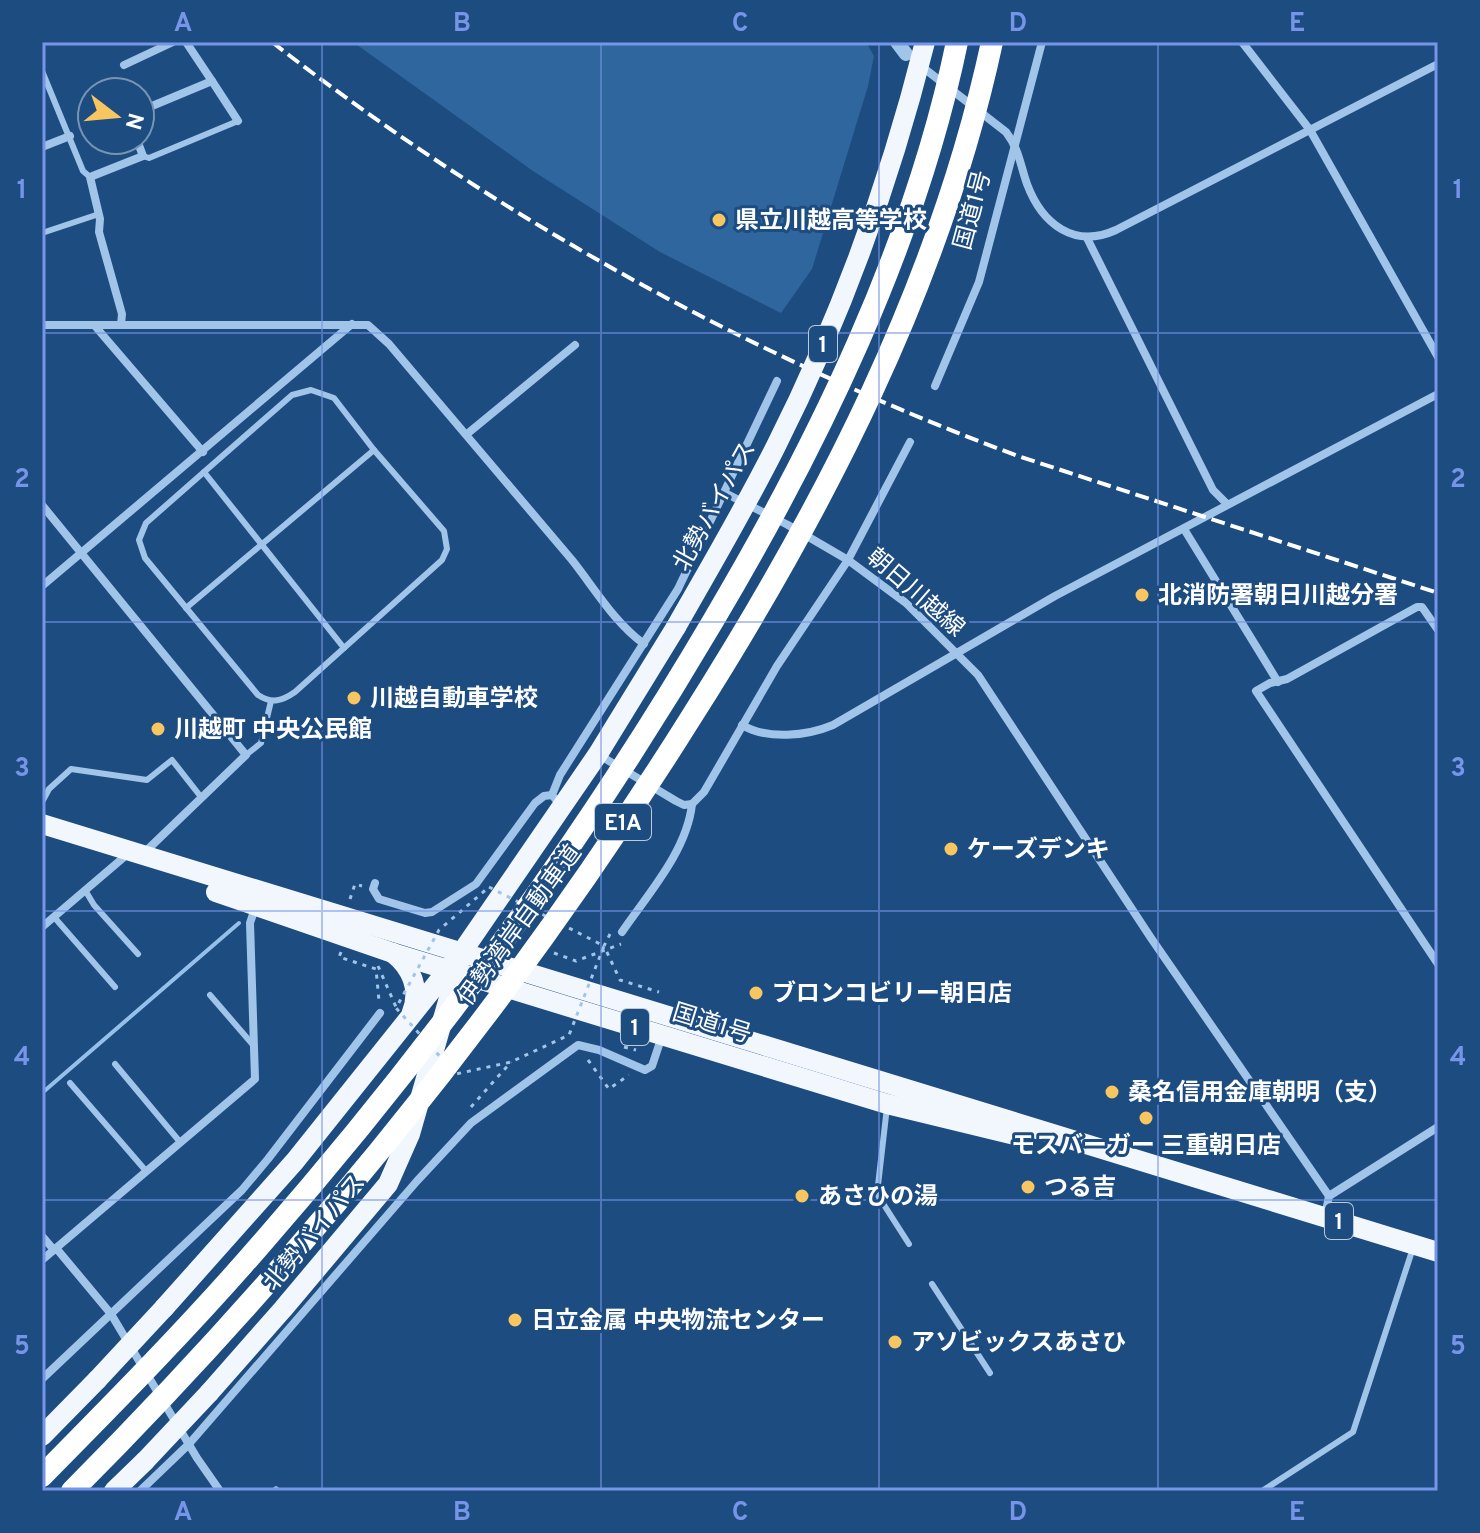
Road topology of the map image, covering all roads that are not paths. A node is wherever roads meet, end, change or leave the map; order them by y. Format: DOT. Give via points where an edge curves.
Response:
graph roads {
  1 [pos="173,42"];
  2 [pos="186,42"];
  3 [pos="925,42"];
  4 [pos="957,42"];
  5 [pos="992,42"];
  6 [pos="1042,42"];
  7 [pos="1242,42"];
  8 [pos="901,48"];
  9 [pos="1438,64"];
  10 [pos="124,65"];
  11 [pos="42,71"];
  12 [pos="212,81"];
  13 [pos="156,104"];
  14 [pos="238,121"];
  15 [pos="1310,130"];
  16 [pos="70,136"];
  17 [pos="1016,145"];
  18 [pos="42,147"];
  19 [pos="156,155"];
  20 [pos="143,156"];
  21 [pos="154,156"];
  22 [pos="90,177"];
  23 [pos="99,214"];
  24 [pos="42,233"];
  25 [pos="1087,238"];
  26 [pos="353,324"];
  27 [pos="42,325"];
  28 [pos="121,325"];
  29 [pos="95,326"];
  30 [pos="575,345"];
  31 [pos="1438,357"];
  32 [pos="777,381"];
  33 [pos="935,386"];
  34 [pos="1438,394"];
  35 [pos="467,434"];
  36 [pos="910,442"];
  37 [pos="374,450"];
  38 [pos="203,452"];
  39 [pos="204,472"];
  40 [pos="725,493"];
  41 [pos="1227,504"];
  42 [pos="42,505"];
  43 [pos="1184,529"];
  44 [pos="263,545"];
  45 [pos="81,553"];
  46 [pos="848,560"];
  47 [pos="42,586"];
  48 [pos="186,608"];
  49 [pos="1438,630"];
  50 [pos="644,644"];
  51 [pos="344,648"];
  52 [pos="957,654"];
  53 [pos="1278,682"];
  54 [pos="271,701"];
  55 [pos="742,725"];
  56 [pos="598,754"];
  57 [pos="246,755"];
  58 [pos="201,797"];
  59 [pos="42,802"];
  60 [pos="557,802"];
  61 [pos="692,804"];
  62 [pos="133,856"];
  63 [pos="374,886"];
  64 [pos="85,890"];
  65 [pos="255,907"];
  66 [pos="54,917"];
  67 [pos="42,927"];
  68 [pos="622,932"];
  69 [pos="462,952"];
  70 [pos="393,953"];
  71 [pos="138,954"];
  72 [pos="1438,964"];
  73 [pos="452,971"];
  74 [pos="115,987"];
  75 [pos="210,995"];
  76 [pos="404,1012"];
  77 [pos="380,1013"];
  78 [pos="663,1035"];
  79 [pos="254,1046"];
  80 [pos="115,1064"];
  81 [pos="70,1083"];
  82 [pos="321,1090"];
  83 [pos="887,1104"];
  84 [pos="339,1105"];
  85 [pos="1438,1127"];
  86 [pos="180,1142"];
  87 [pos="398,1165"];
  88 [pos="146,1171"];
  89 [pos="417,1181"];
  90 [pos="1240,1191"];
  91 [pos="1327,1206"];
  92 [pos="42,1236"];
  93 [pos="909,1244"];
  94 [pos="1414,1245"];
  95 [pos="55,1249"];
  96 [pos="1438,1252"];
  97 [pos="42,1260"];
  98 [pos="932,1284"];
  99 [pos="111,1314"];
  100 [pos="990,1373"];
  101 [pos="42,1379"];
  102 [pos="42,1436"];
  103 [pos="189,1444"];
  104 [pos="42,1476"];
  105 [pos="72,1491"];
  106 [pos="114,1491"];
  107 [pos="140,1491"];
  108 [pos="220,1491"];
  109 [pos="1262,1491"];
  1 -- 10 [label="street"];
  2 -- 12 [label="street"];
  3 -- 56 [label="highway, 北勢バイパス / 1, bridge" via="894,156 832,323 775,447 676,627"];
  4 -- 104 [label="highway, 伊勢湾岸自動車道 / E1A, bridge" via="900,234 831,403 743,570 643,735 507,934 339,1151 190,1323"];
  5 -- 105 [label="highway, 伊勢湾岸自動車道 / E1A, bridge" via="933,243 861,415 771,586 667,757 534,951 364,1170 212,1346"];
  6 -- 17 [label="street, 国道1号"];
  7 -- 15 [label="street"];
  8 -- 17 [label="street"];
  9 -- 15 [label="street"];
  11 -- 16 [label="lane"];
  12 -- 13 [label="street"];
  12 -- 14 [label="street"];
  14 -- 19 [label="lane"];
  15 -- 25 [label="street" via="1116,230"];
  15 -- 31 [label="street"];
  16 -- 18 [label="street"];
  16 -- 22 [label="lane"];
  17 -- 25 [label="street" via="1034,200 1044,214"];
  17 -- 33 [label="street, 国道1号" via="979,282"];
  20 -- 21 [label="lane"];
  20 -- 22 [label="street"];
  22 -- 23 [label="street"];
  23 -- 24 [label="lane"];
  23 -- 28 [label="street"];
  25 -- 41 [label="street" via="1213,490"];
  26 -- 28 [label="street"];
  26 -- 35 [label="street" via="368,325 389,344"];
  26 -- 38 [label="street"];
  27 -- 29 [label="street"];
  28 -- 29 [label="street"];
  29 -- 38 [label="street"];
  30 -- 35 [label="street"];
  32 -- 40 [label="street, 1"];
  34 -- 41 [label="street"];
  35 -- 50 [label="street" via="598,597"];
  36 -- 46 [label="street"];
  37 -- 39 [label="lane" via="334,398 304,391 292,395"];
  37 -- 44 [label="lane"];
  37 -- 51 [label="lane" via="444,531 447,549 442,560"];
  38 -- 45 [label="street"];
  39 -- 44 [label="lane"];
  39 -- 48 [label="lane" via="146,523 139,540 145,558"];
  40 -- 46 [label="street"];
  40 -- 50 [label="street, 1"];
  41 -- 43 [label="street"];
  42 -- 45 [label="street"];
  43 -- 52 [label="street"];
  43 -- 53 [label="street"];
  44 -- 48 [label="lane"];
  44 -- 51 [label="lane"];
  45 -- 47 [label="street"];
  45 -- 57 [label="street"];
  46 -- 52 [label="street, 朝日川越線" via="906,603"];
  46 -- 55 [label="street"];
  48 -- 54 [label="lane" via="258,695"];
  49 -- 53 [label="street" via="1427,612 1417,607"];
  50 -- 60 [label="street, 1" via="560,775"];
  51 -- 54 [label="lane" via="286,698"];
  52 -- 55 [label="street" via="821,730 788,735"];
  52 -- 91 [label="street, 朝日川越線" via="978,675"];
  53 -- 72 [label="street" via="1256,691"];
  54 -- 57 [label="lane" via="261,743"];
  55 -- 61 [label="street"];
  56 -- 60 [label="highway, 北勢バイパス / 1"];
  56 -- 61 [label="street" via="676,801"];
  57 -- 58 [label="street"];
  58 -- 59 [label="lane" via="172,760 147,780 71,769"];
  58 -- 62 [label="street"];
  60 -- 63 [label="street" via="544,796 535,803 476,884 432,912 379,899"];
  60 -- 69 [label="highway, 北勢バイパス / 1"];
  61 -- 68 [label="street" via="682,842"];
  62 -- 64 [label="street"];
  62 -- 65 [label="highway, 国道1号 / 1"];
  62 -- 69 [label="highway, 国道1号 / 1"];
  64 -- 66 [label="street"];
  64 -- 71 [label="lane"];
  65 -- 70 [label="highway, 国道1号 / 1"];
  65 -- 79 [label="street" via="250,923"];
  66 -- 67 [label="street"];
  66 -- 74 [label="lane"];
  69 -- 73 [label="highway, 北勢バイパス / 1"];
  69 -- 90 [label="highway, 国道1号 / 1"];
  70 -- 73 [label="highway, 国道1号 / 1"];
  70 -- 76 [label="highway" via="415,985 416,995"];
  73 -- 76 [label="highway, 北勢バイパス / 1"];
  73 -- 78 [label="highway, 国道1号 / 1"];
  73 -- 87 [label="highway, 北勢バイパス / 1"];
  75 -- 79 [label="lane"];
  76 -- 84 [label="highway, 北勢バイパス / 1"];
  77 -- 82 [label="street"];
  78 -- 83 [label="highway, 国道1号 / 1"];
  78 -- 89 [label="street" via="652,1066 645,1070 578,1045 476,1118"];
  79 -- 86 [label="street" via="255,1079"];
  80 -- 86 [label="lane"];
  81 -- 88 [label="lane"];
  82 -- 84 [label="street"];
  82 -- 99 [label="street" via="242,1190"];
  83 -- 90 [label="highway, 国道1号 / 1"];
  83 -- 93 [label="lane" via="877,1194"];
  84 -- 102 [label="highway, 北勢バイパス / 1, bridge" via="164,1308"];
  85 -- 91 [label="street"];
  86 -- 88 [label="street"];
  87 -- 89 [label="street"];
  87 -- 106 [label="highway, 北勢バイパス / 1, bridge" via="373,1204 209,1393"];
  88 -- 95 [label="street"];
  89 -- 103 [label="street"];
  90 -- 91 [label="highway, 国道1号 / 1"];
  91 -- 94 [label="highway, 国道1号 / 1"];
  92 -- 95 [label="street"];
  94 -- 96 [label="highway, 国道1号 / 1"];
  94 -- 109 [label="lane" via="1353,1432"];
  95 -- 97 [label="street"];
  95 -- 99 [label="street"];
  98 -- 100 [label="lane"];
  99 -- 101 [label="street"];
  99 -- 103 [label="street"];
  103 -- 107 [label="street"];
  103 -- 108 [label="street"];
}
